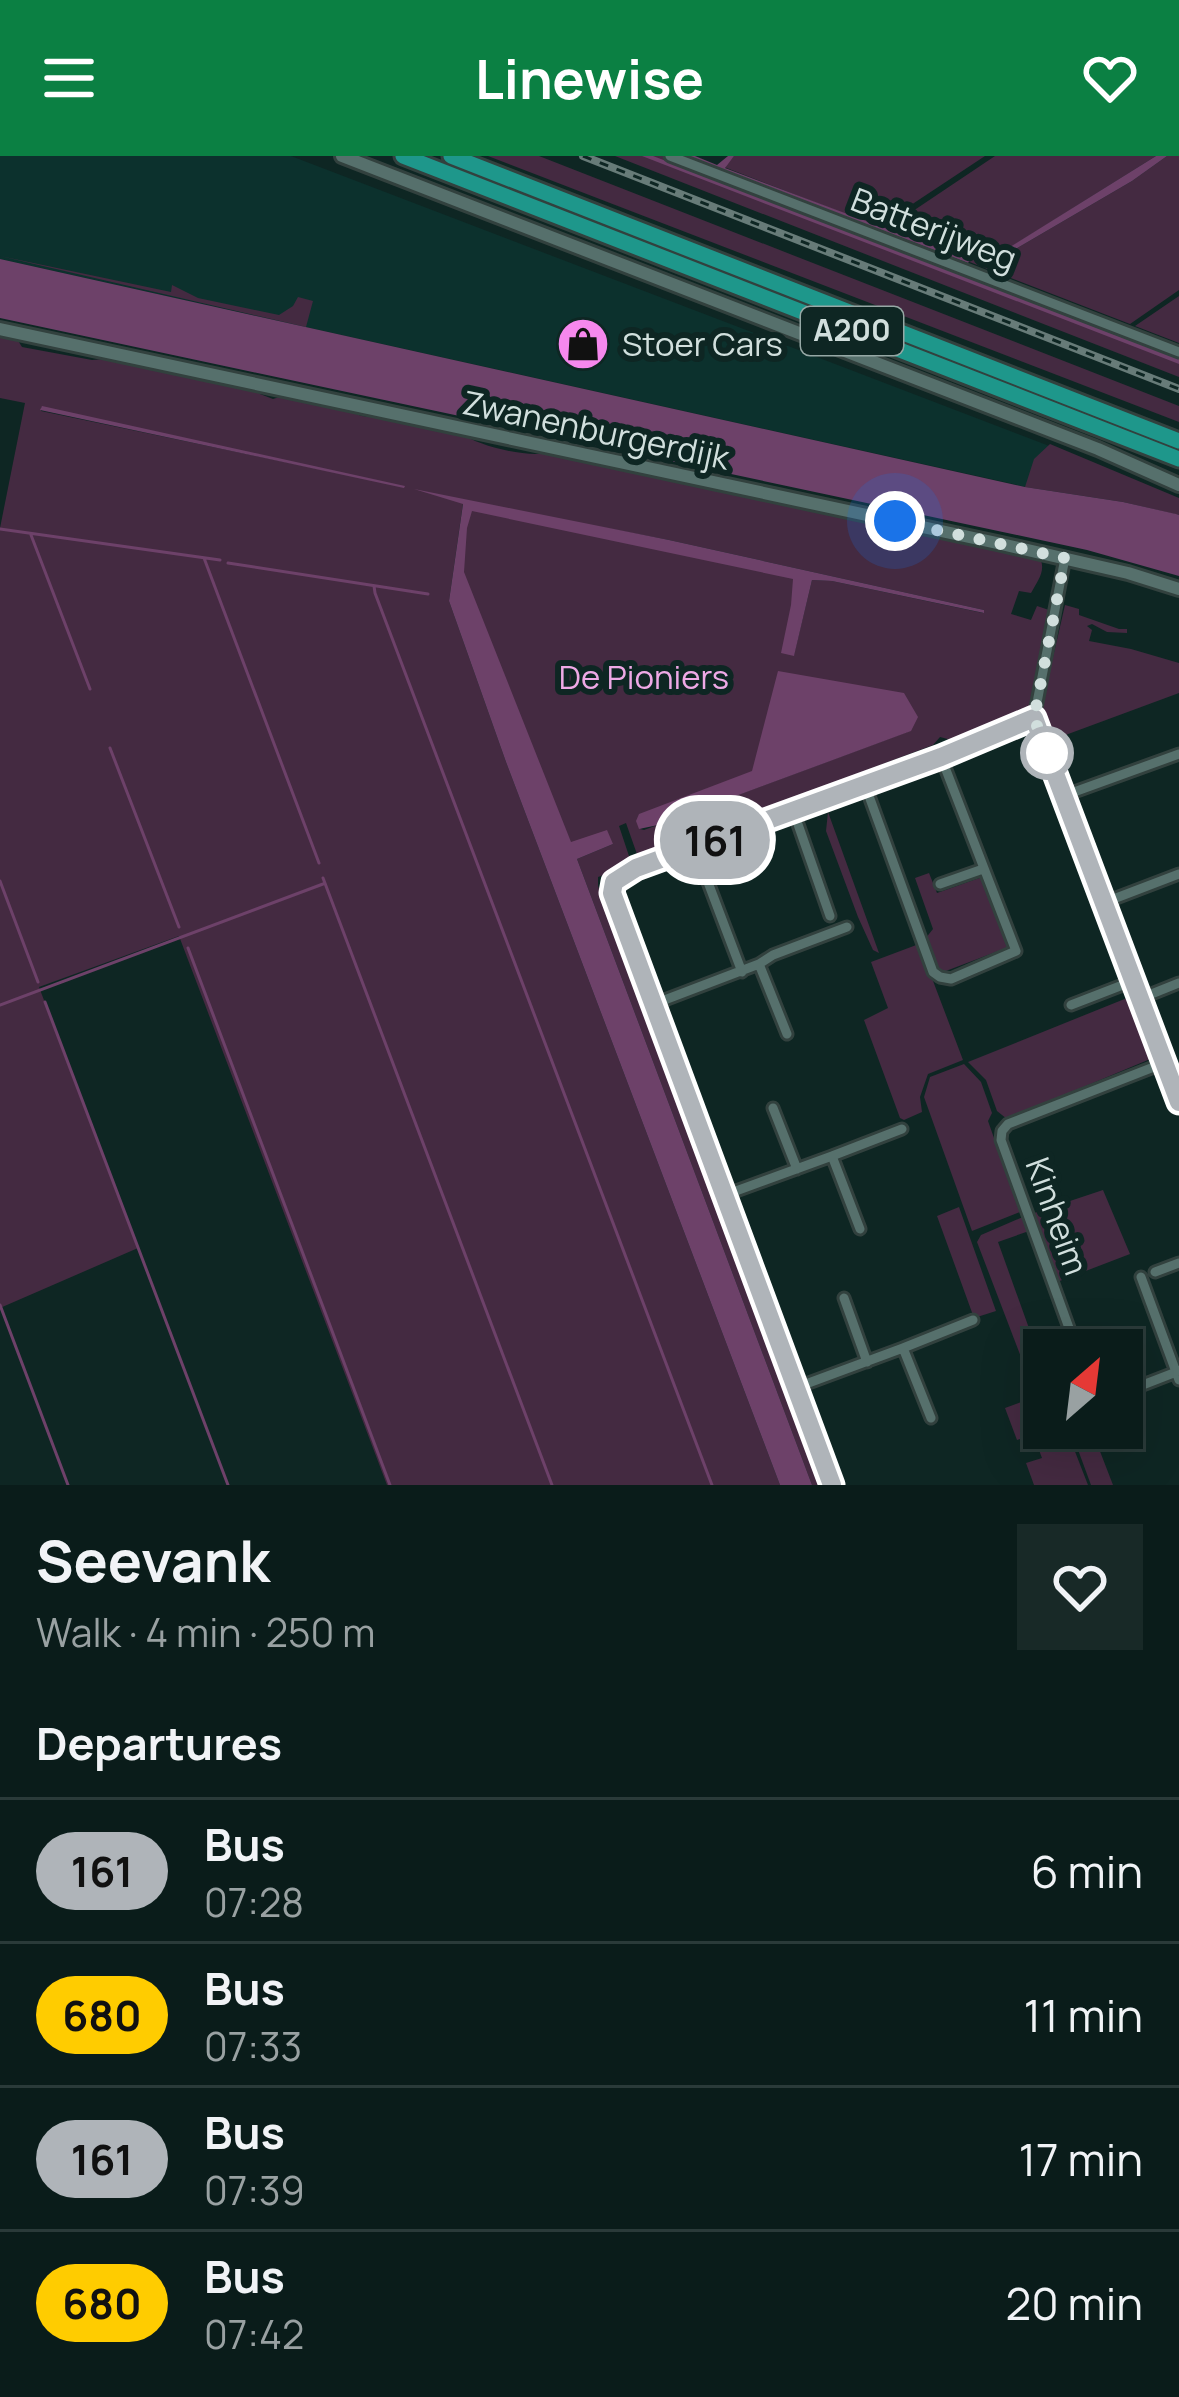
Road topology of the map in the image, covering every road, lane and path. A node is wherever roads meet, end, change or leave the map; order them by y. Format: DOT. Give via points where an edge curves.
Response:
graph roads {
  1 [pos="342,156"];
  2 [pos="403,156"];
  3 [pos="451,156"];
  4 [pos="670,156"];
  5 [pos="0,329"];
  6 [pos="1179,352"];
  7 [pos="1179,441"];
  8 [pos="1179,459"];
  9 [pos="1179,485"];
  10 [pos="1065,558"];
  11 [pos="1179,589"];
  12 [pos="1034,718"];
  13 [pos="1179,754"];
  14 [pos="941,757"];
  15 [pos="865,784"];
  16 [pos="1063,796"];
  17 [pos="793,810"];
  18 [pos="695,848"];
  19 [pos="983,869"];
  20 [pos="1179,874"];
  21 [pos="940,884"];
  22 [pos="1103,903"];
  23 [pos="830,916"];
  24 [pos="847,927"];
  25 [pos="759,964"];
  26 [pos="742,972"];
  27 [pos="1133,981"];
  28 [pos="1179,983"];
  29 [pos="1139,999"];
  30 [pos="654,1004"];
  31 [pos="1071,1005"];
  32 [pos="787,1034"];
  33 [pos="1164,1064"];
  34 [pos="1179,1102"];
  35 [pos="773,1108"];
  36 [pos="902,1129"];
  37 [pos="832,1156"];
  38 [pos="797,1169"];
  39 [pos="725,1195"];
  40 [pos="860,1229"];
  41 [pos="1179,1263"];
  42 [pos="1155,1272"];
  43 [pos="1141,1277"];
  44 [pos="844,1298"];
  45 [pos="973,1321"];
  46 [pos="1069,1329"];
  47 [pos="903,1348"];
  48 [pos="866,1362"];
  49 [pos="1178,1374"];
  50 [pos="1143,1386"];
  51 [pos="795,1388"];
  52 [pos="931,1418"];
  53 [pos="832,1485"];
  1 -- 9 [label="street"];
  2 -- 8 [label="highway, A200"];
  3 -- 7 [label="highway, A200"];
  4 -- 6 [label="street, Batterijweg"];
  5 -- 10 [label="street, Zwanenburgerdijk"];
  10 -- 11 [label="street, Zwanenburgerdijk"];
  10 -- 12 [label="street"];
  12 -- 14 [label="street"];
  12 -- 16 [label="street"];
  13 -- 16 [label="street"];
  14 -- 15 [label="street"];
  14 -- 19 [label="street"];
  15 -- 17 [label="street"];
  15 -- 19 [label="street" via="940,977 1016,951"];
  16 -- 22 [label="street"];
  17 -- 18 [label="street"];
  17 -- 23 [label="street"];
  18 -- 26 [label="street"];
  18 -- 30 [label="street" via="614,882"];
  19 -- 21 [label="street"];
  20 -- 22 [label="street"];
  22 -- 27 [label="street"];
  24 -- 25 [label="street"];
  25 -- 26 [label="street"];
  25 -- 32 [label="street"];
  26 -- 30 [label="street"];
  27 -- 29 [label="street"];
  27 -- 31 [label="street"];
  28 -- 29 [label="street"];
  29 -- 33 [label="street"];
  30 -- 39 [label="street"];
  33 -- 34 [label="street"];
  33 -- 46 [label="street, Kinheim" via="1002,1131"];
  35 -- 38 [label="street"];
  36 -- 37 [label="street"];
  37 -- 38 [label="street"];
  37 -- 40 [label="street"];
  38 -- 39 [label="street"];
  39 -- 51 [label="street"];
  41 -- 42 [label="street"];
  43 -- 49 [label="street, Kinheim"];
  44 -- 48 [label="street"];
  45 -- 47 [label="street"];
  47 -- 48 [label="street"];
  47 -- 52 [label="street"];
  48 -- 51 [label="street"];
  49 -- 50 [label="street, Kinheim"];
  51 -- 53 [label="street"];
}
